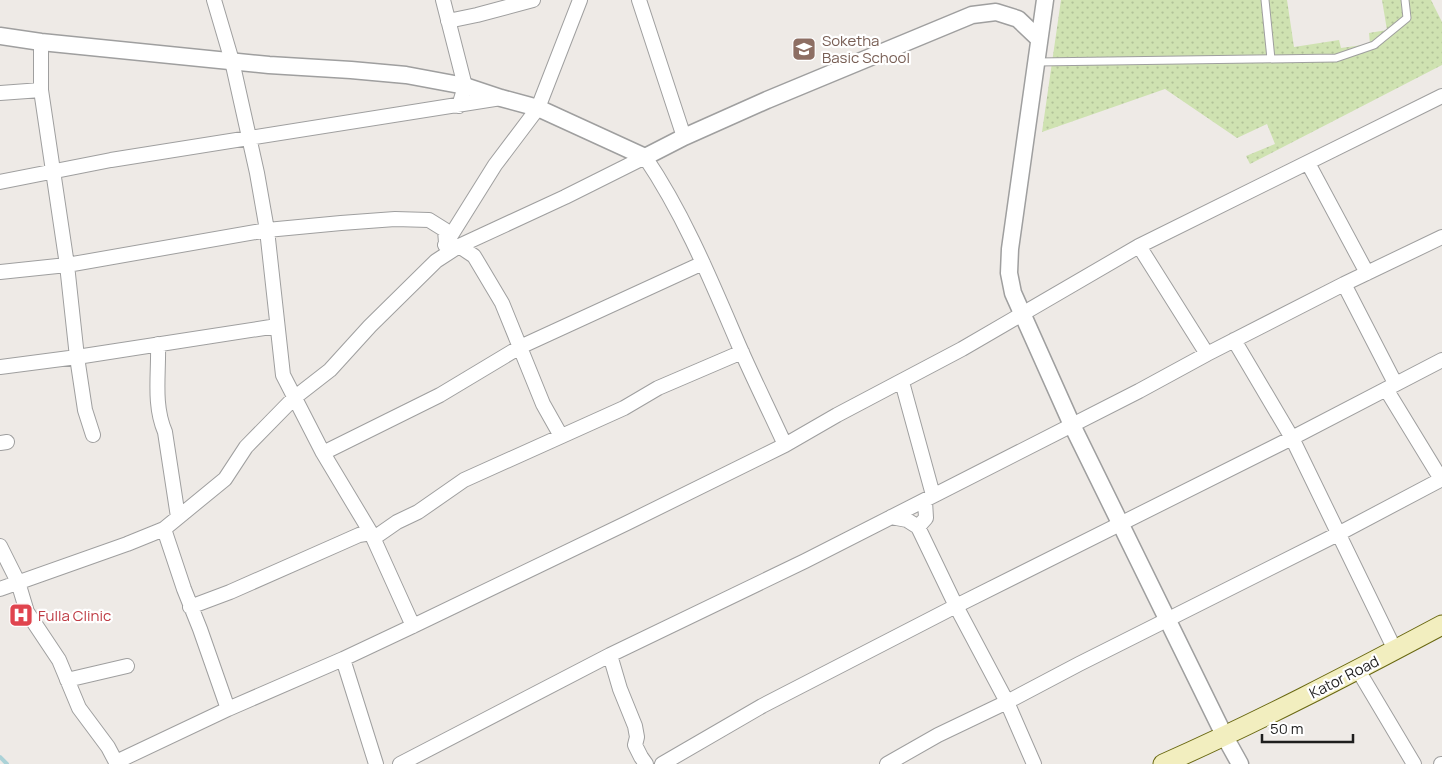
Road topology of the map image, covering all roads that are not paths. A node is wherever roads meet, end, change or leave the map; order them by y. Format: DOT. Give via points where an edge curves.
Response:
graph roads {
  1 [pos="214,0"];
  2 [pos="443,0"];
  3 [pos="533,0"];
  4 [pos="639,0"];
  5 [pos="1045,0"];
  6 [pos="1264,0"];
  7 [pos="1405,0"];
  8 [pos="576,1"];
  9 [pos="448,21"];
  10 [pos="0,36"];
  11 [pos="1038,39"];
  12 [pos="41,42"];
  13 [pos="1271,59"];
  14 [pos="232,61"];
  15 [pos="1036,62"];
  16 [pos="465,86"];
  17 [pos="40,90"];
  18 [pos="0,93"];
  19 [pos="501,98"];
  20 [pos="1441,99"];
  21 [pos="459,106"];
  22 [pos="538,108"];
  23 [pos="684,137"];
  24 [pos="251,139"];
  25 [pos="645,157"];
  26 [pos="1308,163"];
  27 [pos="53,171"];
  28 [pos="0,182"];
  29 [pos="267,230"];
  30 [pos="1442,237"];
  31 [pos="453,244"];
  32 [pos="1139,246"];
  33 [pos="703,262"];
  34 [pos="67,265"];
  35 [pos="0,272"];
  36 [pos="1366,273"];
  37 [pos="1344,284"];
  38 [pos="1022,314"];
  39 [pos="277,326"];
  40 [pos="1234,340"];
  41 [pos="158,344"];
  42 [pos="520,347"];
  43 [pos="742,352"];
  44 [pos="1207,354"];
  45 [pos="77,357"];
  46 [pos="1442,360"];
  47 [pos="0,367"];
  48 [pos="902,382"];
  49 [pos="1391,386"];
  50 [pos="294,398"];
  51 [pos="1072,425"];
  52 [pos="93,435"];
  53 [pos="561,436"];
  54 [pos="1292,438"];
  55 [pos="785,444"];
  56 [pos="323,453"];
  57 [pos="1441,479"];
  58 [pos="929,498"];
  59 [pos="178,517"];
  60 [pos="892,517"];
  61 [pos="1121,525"];
  62 [pos="918,527"];
  63 [pos="164,529"];
  64 [pos="1338,534"];
  65 [pos="372,536"];
  66 [pos="0,546"];
  67 [pos="18,582"];
  68 [pos="0,589"];
  69 [pos="956,606"];
  70 [pos="190,607"];
  71 [pos="1167,620"];
  72 [pos="1442,625"];
  73 [pos="413,626"];
  74 [pos="1395,650"];
  75 [pos="610,656"];
  76 [pos="343,659"];
  77 [pos="127,666"];
  78 [pos="1358,670"];
  79 [pos="67,680"];
  80 [pos="1007,702"];
  81 [pos="228,709"];
  82 [pos="1225,737"];
  83 [pos="116,763"];
  84 [pos="376,764"];
  85 [pos="400,764"];
  86 [pos="646,764"];
  87 [pos="662,764"];
  88 [pos="888,764"];
  89 [pos="1034,764"];
  90 [pos="1163,764"];
  91 [pos="1240,764"];
  92 [pos="1414,764"];
  1 -- 14 [label="street"];
  2 -- 9 [label="street"];
  3 -- 9 [label="street"];
  4 -- 23 [label="street"];
  5 -- 11 [label="street"];
  6 -- 13 [label="lane"];
  7 -- 13 [label="lane" via="1407,18 1374,45 1336,58"];
  8 -- 22 [label="street"];
  9 -- 16 [label="street"];
  10 -- 12 [label="street"];
  11 -- 15 [label="street"];
  11 -- 23 [label="street" via="1018,19 996,12 972,15"];
  12 -- 14 [label="street"];
  12 -- 17 [label="street"];
  13 -- 15 [label="lane"];
  14 -- 16 [label="street" via="406,75"];
  14 -- 24 [label="street"];
  15 -- 38 [label="street" via="1010,249 1009,273"];
  16 -- 19 [label="street"];
  16 -- 21 [label="street"];
  17 -- 18 [label="street"];
  17 -- 27 [label="street"];
  19 -- 21 [label="street"];
  19 -- 22 [label="street"];
  20 -- 26 [label="street"];
  21 -- 24 [label="street"];
  22 -- 25 [label="street"];
  22 -- 31 [label="street" via="495,165"];
  23 -- 25 [label="street"];
  24 -- 27 [label="street"];
  24 -- 29 [label="street"];
  25 -- 31 [label="street" via="565,197"];
  25 -- 33 [label="street" via="666,188"];
  26 -- 32 [label="street"];
  26 -- 36 [label="street"];
  27 -- 28 [label="street"];
  27 -- 34 [label="street"];
  29 -- 31 [label="street" via="381,219 429,220 445,230"];
  29 -- 34 [label="street"];
  29 -- 39 [label="street"];
  30 -- 36 [label="street"];
  31 -- 42 [label="street" via="474,256 502,303"];
  31 -- 50 [label="street" via="330,370"];
  32 -- 38 [label="street"];
  32 -- 44 [label="street"];
  33 -- 42 [label="street"];
  33 -- 43 [label="street"];
  34 -- 35 [label="street"];
  34 -- 45 [label="street"];
  36 -- 37 [label="street"];
  37 -- 40 [label="street"];
  37 -- 49 [label="street"];
  38 -- 48 [label="street"];
  38 -- 51 [label="street"];
  39 -- 41 [label="street"];
  39 -- 50 [label="street" via="283,375"];
  40 -- 44 [label="street"];
  40 -- 54 [label="street"];
  41 -- 45 [label="street"];
  41 -- 59 [label="street" via="156,396"];
  42 -- 53 [label="street" via="543,404"];
  42 -- 56 [label="street" via="440,394"];
  43 -- 53 [label="street" via="658,388 624,408"];
  43 -- 55 [label="street"];
  44 -- 51 [label="street"];
  45 -- 47 [label="street"];
  45 -- 52 [label="street" via="85,410"];
  46 -- 49 [label="street"];
  48 -- 55 [label="street"];
  48 -- 58 [label="street"];
  49 -- 54 [label="street"];
  49 -- 57 [label="street"];
  50 -- 56 [label="street"];
  50 -- 59 [label="street" via="246,446 225,479"];
  51 -- 58 [label="street"];
  51 -- 61 [label="street"];
  53 -- 65 [label="street" via="464,480 418,512"];
  54 -- 61 [label="street"];
  54 -- 64 [label="street"];
  55 -- 73 [label="street"];
  56 -- 65 [label="street"];
  57 -- 64 [label="street"];
  58 -- 60 [label="street"];
  58 -- 62 [label="street" via="926,518"];
  59 -- 63 [label="street"];
  60 -- 62 [label="street" via="907,520"];
  60 -- 75 [label="street"];
  61 -- 69 [label="street"];
  61 -- 71 [label="street"];
  62 -- 69 [label="street"];
  63 -- 67 [label="street"];
  63 -- 70 [label="street"];
  64 -- 71 [label="street"];
  64 -- 74 [label="street"];
  65 -- 70 [label="street" via="350,539"];
  65 -- 73 [label="street"];
  66 -- 67 [label="street"];
  67 -- 68 [label="street"];
  67 -- 79 [label="street" via="27,612 55,654"];
  69 -- 80 [label="street"];
  69 -- 87 [label="street" via="762,706"];
  70 -- 81 [label="street"];
  71 -- 80 [label="street"];
  71 -- 82 [label="street"];
  72 -- 74 [label="main road, Kator Road"];
  73 -- 76 [label="street"];
  74 -- 78 [label="main road, Kator Road"];
  75 -- 85 [label="street"];
  75 -- 86 [label="street" via="635,726 635,745"];
  76 -- 81 [label="street"];
  76 -- 84 [label="street"];
  77 -- 79 [label="street"];
  78 -- 82 [label="main road, Kator Road"];
  78 -- 92 [label="street"];
  79 -- 83 [label="street" via="79,708"];
  80 -- 88 [label="street" via="938,735"];
  80 -- 89 [label="street"];
  81 -- 83 [label="street"];
  82 -- 90 [label="main road, Kator Road"];
  82 -- 91 [label="street"];
}
